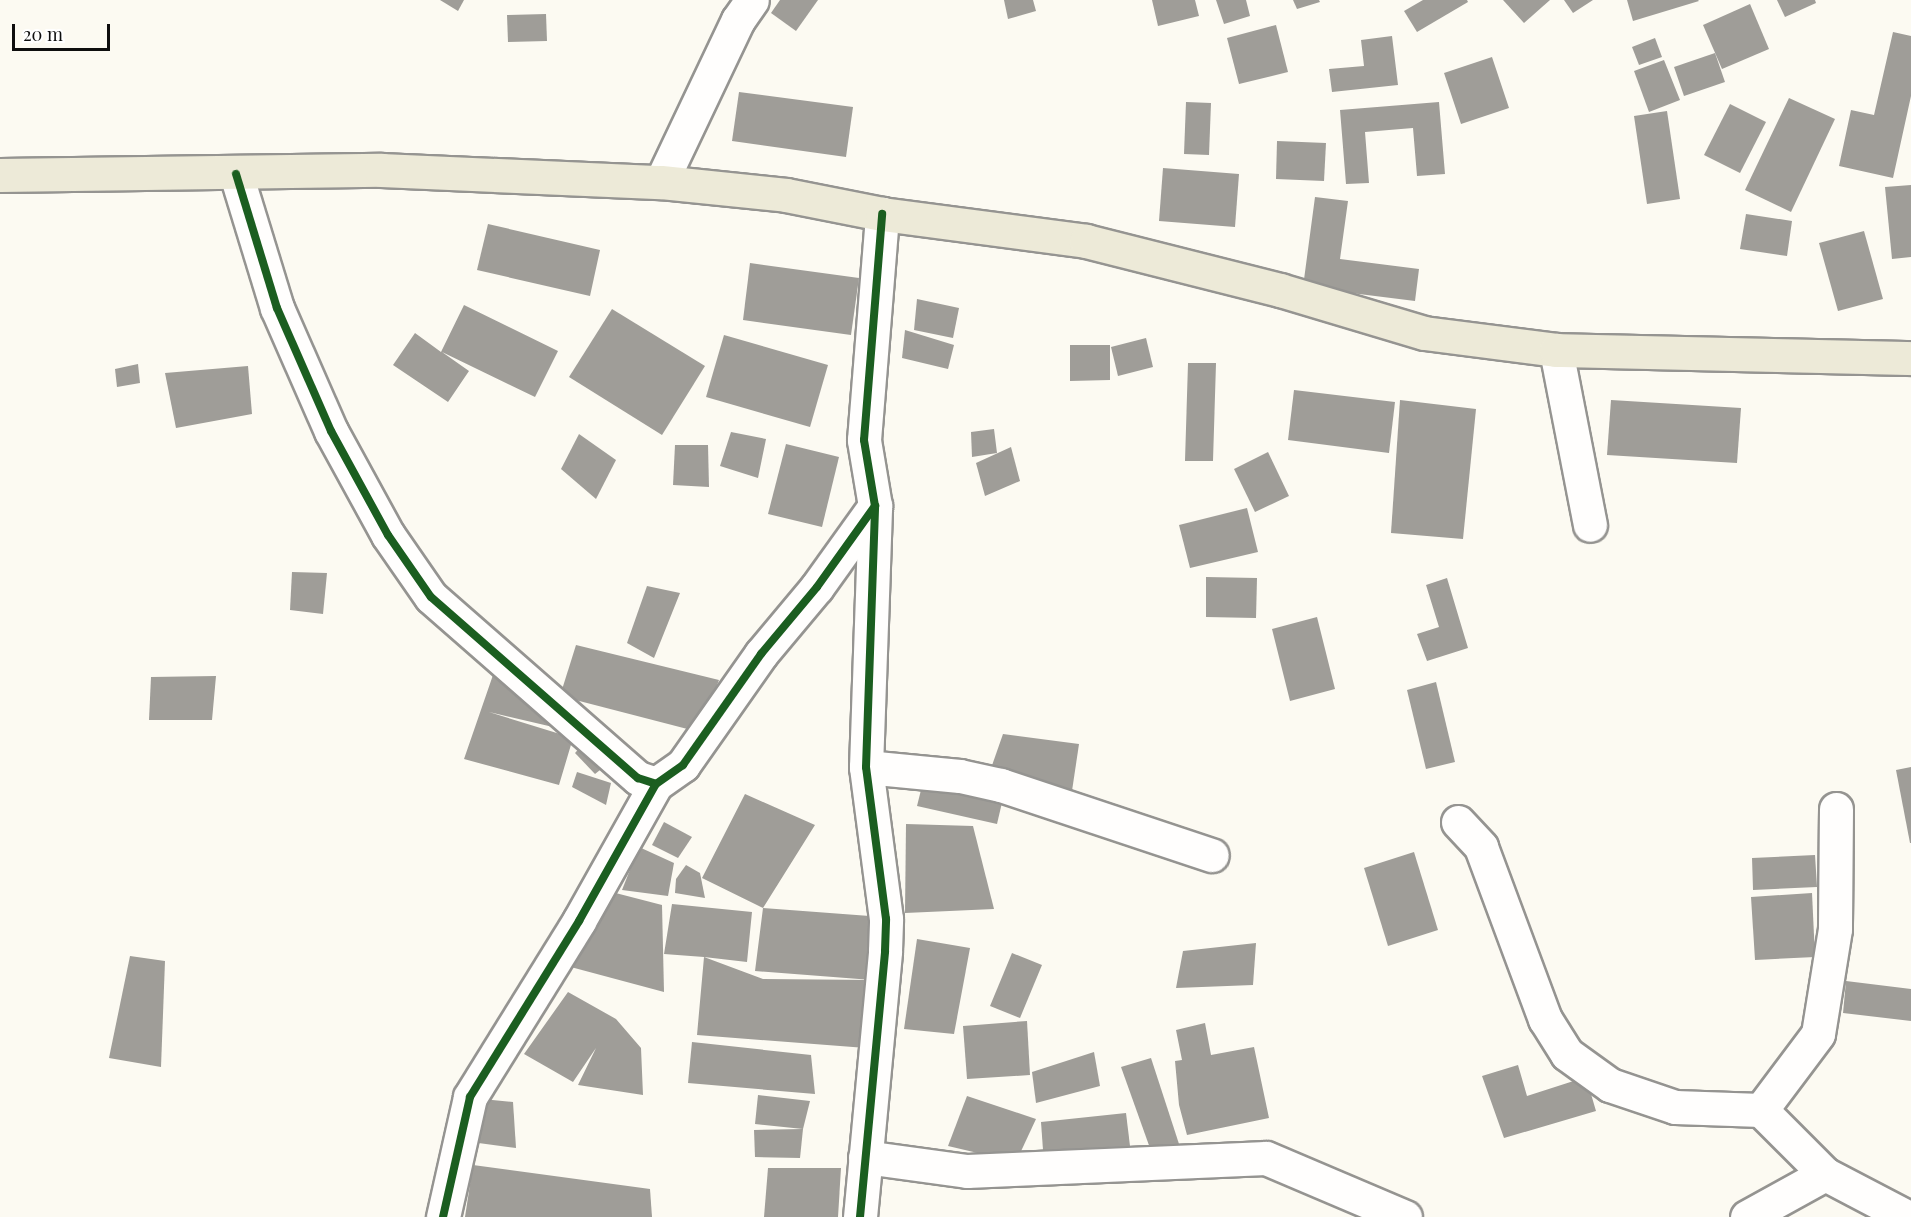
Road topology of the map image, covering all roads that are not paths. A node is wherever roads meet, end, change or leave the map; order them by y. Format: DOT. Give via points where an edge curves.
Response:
graph roads {
  1 [pos="752,0"];
  2 [pos="236,174"];
  3 [pos="0,175"];
  4 [pos="661,182"];
  5 [pos="882,214"];
  6 [pos="1556,350"];
  7 [pos="1911,358"];
  8 [pos="875,506"];
  9 [pos="1590,525"];
  10 [pos="866,767"];
  11 [pos="656,784"];
  12 [pos="1836,809"];
  13 [pos="1458,822"];
  14 [pos="1212,855"];
  15 [pos="1761,1110"];
  16 [pos="865,1157"];
  17 [pos="1826,1174"];
  18 [pos="443,1217"];
  19 [pos="860,1217"];
  20 [pos="1405,1217"];
  21 [pos="1747,1217"];
  22 [pos="1907,1217"];
  1 -- 4 [label="street" via="738,21"];
  2 -- 3 [label="main road"];
  2 -- 4 [label="main road" via="381,170"];
  2 -- 11 [label="street" via="278,308 331,431 388,535 431,597 638,778"];
  4 -- 5 [label="main road" via="786,195"];
  5 -- 6 [label="main road" via="1086,241 1280,290 1424,333"];
  5 -- 8 [label="street" via="864,440"];
  6 -- 7 [label="main road"];
  6 -- 9 [label="street"];
  8 -- 10 [label="street"];
  8 -- 11 [label="street" via="817,587 761,654 683,765"];
  10 -- 14 [label="street" via="960,776 1001,785"];
  10 -- 16 [label="street" via="886,920 884,985"];
  11 -- 18 [label="street" via="573,931 470,1097"];
  12 -- 15 [label="street" via="1835,929 1818,1034"];
  13 -- 15 [label="street" via="1481,847 1545,1019 1567,1054 1610,1085 1675,1107"];
  15 -- 17 [label="street"];
  16 -- 19 [label="street"];
  16 -- 20 [label="street" via="967,1171 1266,1158"];
  17 -- 21 [label="street"];
  17 -- 22 [label="street"];
}
